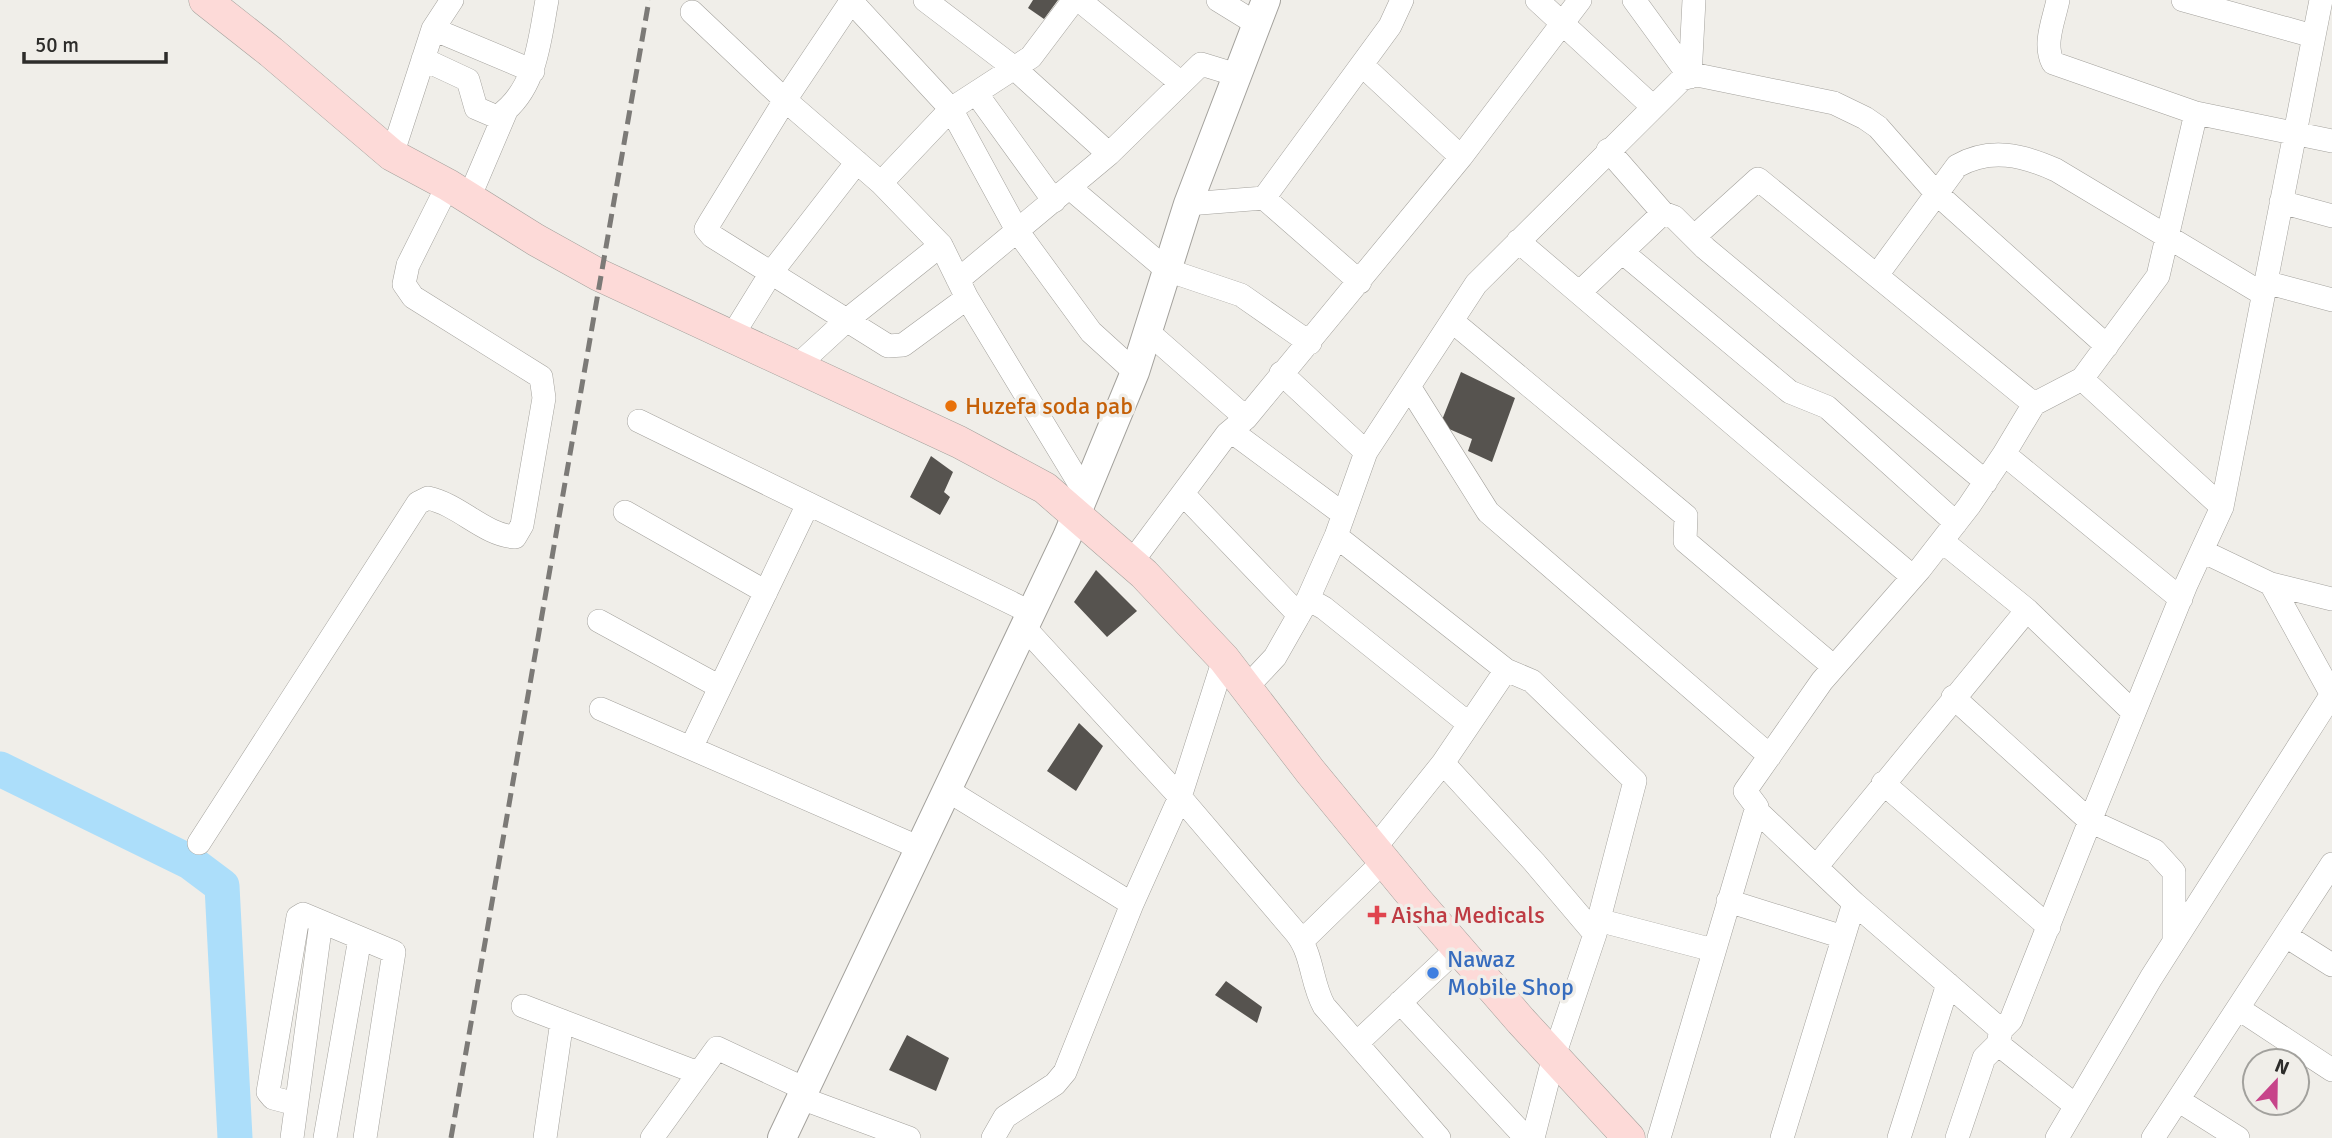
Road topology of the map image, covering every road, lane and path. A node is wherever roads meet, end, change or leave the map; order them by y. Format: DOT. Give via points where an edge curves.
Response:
graph roads {
  1 [pos="205,0"];
  2 [pos="453,0"];
  3 [pos="547,0"];
  4 [pos="925,0"];
  5 [pos="1077,0"];
  6 [pos="1217,0"];
  7 [pos="1402,0"];
  8 [pos="1536,0"];
  9 [pos="1580,0"];
  10 [pos="1634,0"];
  11 [pos="1694,0"];
  12 [pos="2058,0"];
  13 [pos="2183,0"];
  14 [pos="2320,0"];
  15 [pos="852,1"];
  16 [pos="692,12"];
  17 [pos="1261,12"];
  18 [pos="1561,23"];
  19 [pos="433,29"];
  20 [pos="2313,36"];
  21 [pos="423,59"];
  22 [pos="1362,65"];
  23 [pos="1013,67"];
  24 [pos="533,71"];
  25 [pos="1237,75"];
  26 [pos="1690,77"];
  27 [pos="1181,83"];
  28 [pos="976,93"];
  29 [pos="785,100"];
  30 [pos="1653,107"];
  31 [pos="951,109"];
  32 [pos="506,111"];
  33 [pos="2196,113"];
  34 [pos="2294,135"];
  35 [pos="2332,141"];
  36 [pos="1608,150"];
  37 [pos="1109,154"];
  38 [pos="392,155"];
  39 [pos="1461,157"];
  40 [pos="857,162"];
  41 [pos="881,183"];
  42 [pos="458,191"];
  43 [pos="1936,193"];
  44 [pos="1062,195"];
  45 [pos="1264,198"];
  46 [pos="2280,202"];
  47 [pos="1188,204"];
  48 [pos="1663,213"];
  49 [pos="2332,216"];
  50 [pos="1018,232"];
  51 [pos="2168,236"];
  52 [pos="1694,237"];
  53 [pos="1518,241"];
  54 [pos="941,245"];
  55 [pos="1622,252"];
  56 [pos="1167,270"];
  57 [pos="771,273"];
  58 [pos="1877,275"];
  59 [pos="1360,282"];
  60 [pos="2264,288"];
  61 [pos="962,289"];
  62 [pos="1580,292"];
  63 [pos="2332,300"];
  64 [pos="847,320"];
  65 [pos="1452,321"];
  66 [pos="1148,332"];
  67 [pos="732,336"];
  68 [pos="1310,343"];
  69 [pos="2107,346"];
  70 [pos="797,366"];
  71 [pos="1135,372"];
  72 [pos="1281,373"];
  73 [pos="2082,379"];
  74 [pos="1410,387"];
  75 [pos="2034,404"];
  76 [pos="639,421"];
  77 [pos="1238,424"];
  78 [pos="1366,452"];
  79 [pos="2004,454"];
  80 [pos="1986,482"];
  81 [pos="1184,495"];
  82 [pos="1080,503"];
  83 [pos="808,504"];
  84 [pos="2222,507"];
  85 [pos="625,512"];
  86 [pos="1339,525"];
  87 [pos="1949,532"];
  88 [pos="2202,551"];
  89 [pos="1131,563"];
  90 [pos="1913,577"];
  91 [pos="2271,584"];
  92 [pos="766,592"];
  93 [pos="2180,599"];
  94 [pos="2332,599"];
  95 [pos="1304,607"];
  96 [pos="2027,610"];
  97 [pos="1028,620"];
  98 [pos="599,621"];
  99 [pos="1224,659"];
  100 [pos="1834,667"];
  101 [pos="1506,670"];
  102 [pos="720,687"];
  103 [pos="1245,690"];
  104 [pos="2332,695"];
  105 [pos="1953,696"];
  106 [pos="601,709"];
  107 [pos="2134,713"];
  108 [pos="1469,724"];
  109 [pos="691,748"];
  110 [pos="1770,756"];
  111 [pos="1443,763"];
  112 [pos="1883,783"];
  113 [pos="947,790"];
  114 [pos="1181,797"];
  115 [pos="1756,810"];
  116 [pos="2090,821"];
  117 [pos="199,843"];
  118 [pos="920,848"];
  119 [pos="1379,855"];
  120 [pos="2332,864"];
  121 [pos="1817,866"];
  122 [pos="1728,901"];
  123 [pos="1132,904"];
  124 [pos="1854,904"];
  125 [pos="1596,927"];
  126 [pos="2049,928"];
  127 [pos="2286,936"];
  128 [pos="1843,937"];
  129 [pos="360,938"];
  130 [pos="1302,941"];
  131 [pos="2175,942"];
  132 [pos="1458,948"];
  133 [pos="1713,950"];
  134 [pos="2332,965"];
  135 [pos="1948,984"];
  136 [pos="1400,1002"];
  137 [pos="523,1006"];
  138 [pos="2239,1009"];
  139 [pos="562,1021"];
  140 [pos="2000,1037"];
  141 [pos="1357,1043"];
  142 [pos="1554,1056"];
  143 [pos="2332,1070"];
  144 [pos="698,1073"];
  145 [pos="803,1094"];
  146 [pos="2178,1100"];
  147 [pos="2077,1106"];
  148 [pos="292,1138"];
  149 [pos="325,1138"];
  150 [pos="365,1138"];
  151 [pos="545,1138"];
  152 [pos="652,1138"];
  153 [pos="782,1138"];
  154 [pos="909,1138"];
  155 [pos="993,1138"];
  156 [pos="1439,1138"];
  157 [pos="1525,1138"];
  158 [pos="1533,1138"];
  159 [pos="1629,1138"];
  160 [pos="1659,1138"];
  161 [pos="1782,1138"];
  162 [pos="1899,1138"];
  163 [pos="1957,1138"];
  164 [pos="2057,1138"];
  165 [pos="2153,1138"];
  166 [pos="2238,1138"];
  1 -- 38 [label="main road"];
  2 -- 19 [label="street"];
  3 -- 24 [label="street"];
  4 -- 23 [label="street"];
  5 -- 23 [label="street" via="1031,57"];
  5 -- 27 [label="street"];
  6 -- 17 [label="street"];
  7 -- 22 [label="street"];
  8 -- 18 [label="street"];
  9 -- 18 [label="street"];
  10 -- 26 [label="street"];
  11 -- 26 [label="street"];
  12 -- 33 [label="street" via="2048,43 2053,63"];
  13 -- 20 [label="street"];
  14 -- 20 [label="street"];
  15 -- 29 [label="street"];
  15 -- 31 [label="street"];
  16 -- 29 [label="street"];
  17 -- 25 [label="street"];
  18 -- 30 [label="street"];
  18 -- 39 [label="street"];
  19 -- 21 [label="street"];
  19 -- 24 [label="street"];
  20 -- 34 [label="street"];
  21 -- 32 [label="street" via="468,80 479,110 497,117"];
  21 -- 38 [label="street"];
  22 -- 39 [label="street"];
  22 -- 45 [label="street"];
  23 -- 28 [label="street"];
  23 -- 37 [label="street"];
  24 -- 32 [label="street" via="513,107"];
  25 -- 27 [label="street" via="1200,64"];
  25 -- 47 [label="street"];
  26 -- 30 [label="street"];
  26 -- 43 [label="street" via="1706,76 1847,109 1878,127"];
  27 -- 37 [label="street"];
  28 -- 31 [label="street"];
  28 -- 44 [label="street"];
  29 -- 40 [label="street"];
  29 -- 57 [label="street" via="706,229"];
  30 -- 36 [label="street"];
  31 -- 41 [label="street"];
  31 -- 50 [label="street"];
  32 -- 42 [label="street"];
  33 -- 34 [label="street"];
  33 -- 51 [label="street"];
  34 -- 35 [label="street"];
  34 -- 46 [label="street"];
  36 -- 48 [label="street"];
  36 -- 53 [label="street"];
  37 -- 44 [label="street"];
  38 -- 42 [label="main road"];
  39 -- 59 [label="street"];
  40 -- 41 [label="street"];
  40 -- 57 [label="street"];
  41 -- 54 [label="street"];
  42 -- 67 [label="main road" via="599,275"];
  42 -- 117 [label="street" via="408,265 404,284 412,297 541,377 544,398 522,525 515,537 503,536 442,501 428,498 418,503"];
  43 -- 51 [label="street" via="1957,166 1973,157 1994,153 2032,159"];
  43 -- 58 [label="street"];
  43 -- 69 [label="street"];
  44 -- 50 [label="street"];
  44 -- 56 [label="street"];
  45 -- 47 [label="street"];
  45 -- 59 [label="street"];
  46 -- 49 [label="street"];
  46 -- 60 [label="street"];
  47 -- 56 [label="street"];
  48 -- 52 [label="street" via="1674,217"];
  48 -- 55 [label="street"];
  50 -- 61 [label="street"];
  50 -- 71 [label="street" via="1091,332"];
  51 -- 60 [label="street"];
  51 -- 69 [label="street" via="2158,276"];
  52 -- 58 [label="street" via="1758,179"];
  52 -- 80 [label="street"];
  53 -- 62 [label="street"];
  53 -- 65 [label="street" via="1476,284"];
  54 -- 61 [label="street"];
  54 -- 64 [label="street"];
  55 -- 62 [label="street"];
  55 -- 87 [label="street" via="1790,392 1827,407"];
  56 -- 66 [label="street"];
  56 -- 68 [label="street" via="1241,295"];
  57 -- 64 [label="street"];
  57 -- 67 [label="street"];
  58 -- 75 [label="street"];
  59 -- 68 [label="street"];
  60 -- 63 [label="street"];
  60 -- 84 [label="street"];
  61 -- 64 [label="street" via="896,348"];
  61 -- 82 [label="street"];
  62 -- 90 [label="street"];
  64 -- 70 [label="street"];
  65 -- 74 [label="street"];
  65 -- 100 [label="street" via="1686,516 1685,541"];
  66 -- 71 [label="street"];
  66 -- 77 [label="street"];
  67 -- 70 [label="main road"];
  68 -- 72 [label="street"];
  69 -- 73 [label="street"];
  70 -- 82 [label="main road"];
  71 -- 82 [label="street"];
  72 -- 77 [label="street"];
  72 -- 78 [label="street"];
  73 -- 75 [label="street"];
  73 -- 84 [label="street"];
  74 -- 78 [label="street"];
  74 -- 110 [label="street" via="1489,512"];
  75 -- 79 [label="street"];
  76 -- 83 [label="street"];
  77 -- 81 [label="street"];
  77 -- 86 [label="street"];
  78 -- 86 [label="street"];
  79 -- 80 [label="street"];
  79 -- 93 [label="street"];
  80 -- 87 [label="street"];
  81 -- 89 [label="street"];
  81 -- 95 [label="street"];
  82 -- 89 [label="main road"];
  82 -- 97 [label="street"];
  83 -- 92 [label="street"];
  83 -- 97 [label="street"];
  84 -- 88 [label="street"];
  85 -- 92 [label="street"];
  86 -- 95 [label="street"];
  86 -- 101 [label="street"];
  87 -- 90 [label="street"];
  87 -- 96 [label="street"];
  88 -- 91 [label="street"];
  88 -- 93 [label="street"];
  89 -- 99 [label="main road"];
  90 -- 100 [label="street"];
  91 -- 94 [label="street"];
  91 -- 104 [label="street"];
  92 -- 102 [label="street"];
  93 -- 107 [label="street"];
  95 -- 103 [label="street" via="1275,657"];
  95 -- 108 [label="street" via="1324,608"];
  96 -- 105 [label="street"];
  96 -- 107 [label="street"];
  97 -- 113 [label="street"];
  97 -- 114 [label="street"];
  98 -- 102 [label="street"];
  99 -- 103 [label="main road"];
  99 -- 114 [label="street"];
  100 -- 110 [label="street"];
  101 -- 108 [label="street"];
  101 -- 125 [label="street" via="1532,681 1635,781"];
  102 -- 109 [label="street"];
  103 -- 119 [label="main road"];
  104 -- 131 [label="street"];
  105 -- 112 [label="street"];
  105 -- 116 [label="street"];
  106 -- 109 [label="street"];
  107 -- 116 [label="street"];
  108 -- 111 [label="street"];
  109 -- 118 [label="street"];
  110 -- 115 [label="street" via="1745,791"];
  111 -- 119 [label="street"];
  111 -- 125 [label="street"];
  112 -- 121 [label="street"];
  112 -- 126 [label="street"];
  113 -- 118 [label="street"];
  113 -- 123 [label="street"];
  114 -- 123 [label="street"];
  114 -- 130 [label="street"];
  115 -- 121 [label="street"];
  115 -- 122 [label="street"];
  116 -- 126 [label="street"];
  116 -- 131 [label="street" via="2155,851 2174,872"];
  118 -- 145 [label="street"];
  119 -- 130 [label="street"];
  119 -- 132 [label="main road"];
  120 -- 127 [label="street"];
  121 -- 124 [label="street"];
  122 -- 128 [label="street"];
  122 -- 133 [label="street"];
  123 -- 155 [label="street" via="1061,1079 1004,1117"];
  124 -- 128 [label="street"];
  124 -- 135 [label="street"];
  125 -- 133 [label="street"];
  125 -- 142 [label="street"];
  126 -- 140 [label="street"];
  127 -- 134 [label="street"];
  127 -- 138 [label="street"];
  128 -- 161 [label="street"];
  129 -- 148 [label="street" via="303,914 298,918 268,1092 273,1098 296,1104"];
  129 -- 149 [label="street"];
  129 -- 150 [label="street" via="392,949 394,956"];
  130 -- 141 [label="street" via="1320,998"];
  131 -- 147 [label="street"];
  132 -- 136 [label="street"];
  132 -- 142 [label="main road"];
  133 -- 160 [label="street"];
  135 -- 140 [label="street"];
  135 -- 162 [label="street"];
  136 -- 141 [label="street"];
  136 -- 157 [label="street"];
  137 -- 139 [label="street"];
  138 -- 143 [label="street"];
  138 -- 146 [label="street"];
  139 -- 144 [label="street"];
  139 -- 151 [label="street"];
  140 -- 147 [label="street"];
  140 -- 163 [label="street" via="1984,1058"];
  141 -- 156 [label="street"];
  142 -- 158 [label="street"];
  142 -- 159 [label="main road"];
  144 -- 145 [label="street" via="717,1048"];
  144 -- 152 [label="street"];
  145 -- 153 [label="street"];
  145 -- 154 [label="street"];
  146 -- 165 [label="street"];
  146 -- 166 [label="street"];
  147 -- 164 [label="street"];
}
